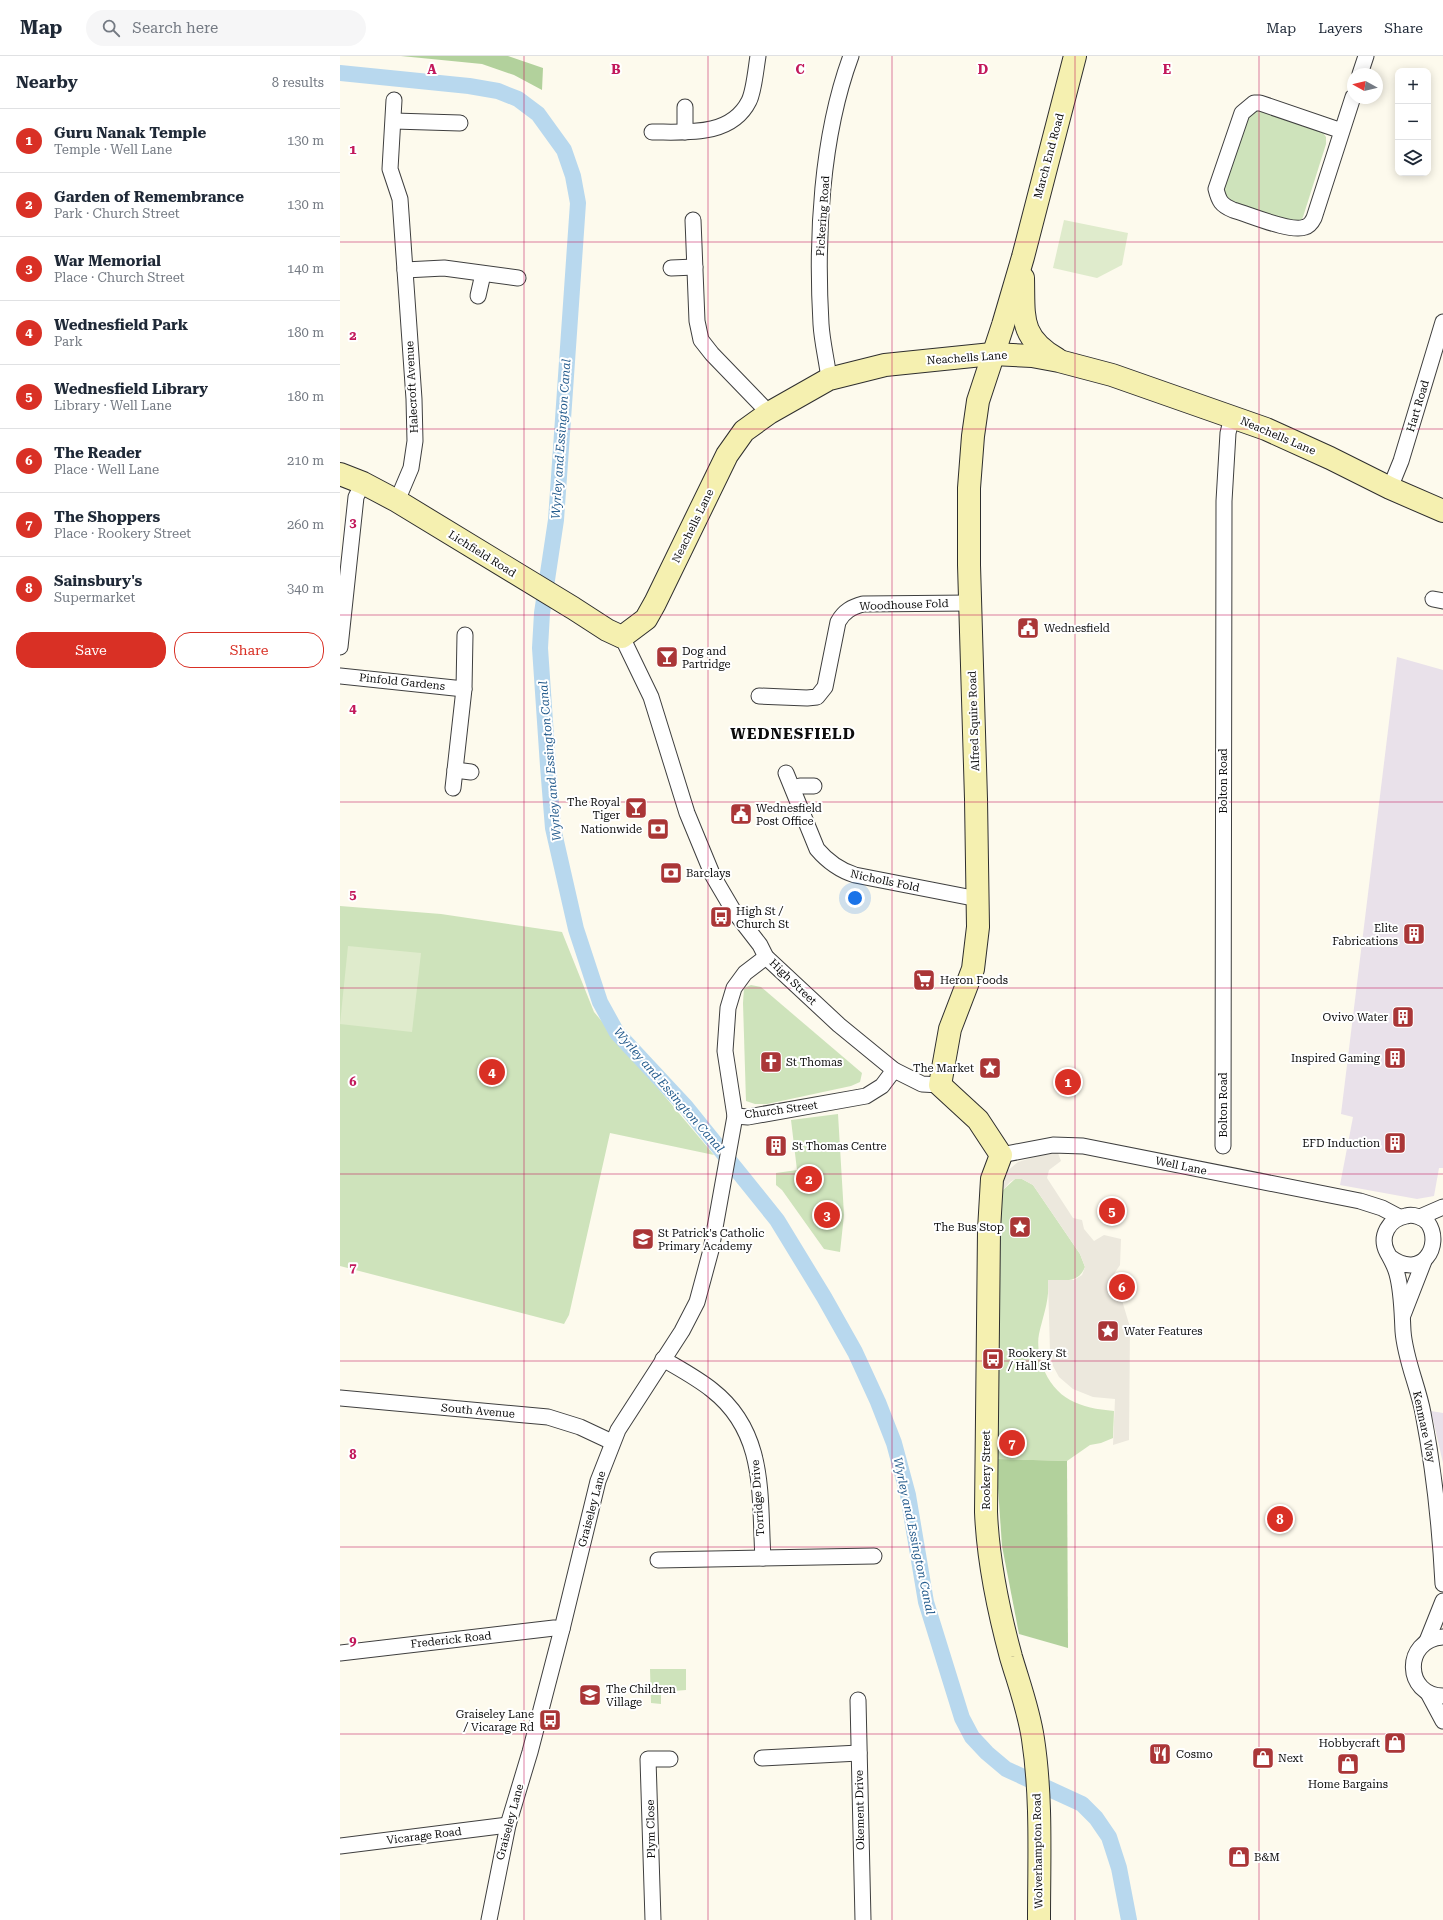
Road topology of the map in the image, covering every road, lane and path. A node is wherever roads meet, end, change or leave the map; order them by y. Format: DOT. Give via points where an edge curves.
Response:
graph roads {
  1 [pos="758,56"];
  2 [pos="851,56"];
  3 [pos="1075,56"];
  4 [pos="1366,56"];
  5 [pos="1362,68"];
  6 [pos="394,100"];
  7 [pos="1351,104"];
  8 [pos="685,107"];
  9 [pos="394,121"];
  10 [pos="460,123"];
  11 [pos="1342,131"];
  12 [pos="652,132"];
  13 [pos="685,132"];
  14 [pos="693,220"];
  15 [pos="1023,257"];
  16 [pos="695,267"];
  17 [pos="671,268"];
  18 [pos="405,270"];
  19 [pos="483,274"];
  20 [pos="518,278"];
  21 [pos="478,296"];
  22 [pos="1443,322"];
  23 [pos="992,354"];
  24 [pos="1059,361"];
  25 [pos="829,379"];
  26 [pos="769,413"];
  27 [pos="1232,417"];
  28 [pos="340,474"];
  29 [pos="363,483"];
  30 [pos="1390,488"];
  31 [pos="396,502"];
  32 [pos="1443,511"];
  33 [pos="970,603"];
  34 [pos="465,635"];
  35 [pos="622,636"];
  36 [pos="340,647"];
  37 [pos="340,676"];
  38 [pos="464,688"];
  39 [pos="759,696"];
  40 [pos="455,770"];
  41 [pos="471,772"];
  42 [pos="786,772"];
  43 [pos="814,786"];
  44 [pos="453,788"];
  45 [pos="793,789"];
  46 [pos="978,899"];
  47 [pos="766,957"];
  48 [pos="894,1070"];
  49 [pos="940,1085"];
  50 [pos="736,1116"];
  51 [pos="1222,1146"];
  52 [pos="1001,1154"];
  53 [pos="1360,1201"];
  54 [pos="1443,1207"];
  55 [pos="1399,1217"];
  56 [pos="1420,1217"];
  57 [pos="1438,1225"];
  58 [pos="1388,1227"];
  59 [pos="1390,1257"];
  60 [pos="1424,1262"];
  61 [pos="1402,1318"];
  62 [pos="663,1359"];
  63 [pos="340,1398"];
  64 [pos="612,1442"];
  65 [pos="874,1556"];
  66 [pos="763,1558"];
  67 [pos="658,1560"];
  68 [pos="1443,1584"];
  69 [pos="1443,1601"];
  70 [pos="562,1629"];
  71 [pos="1443,1638"];
  72 [pos="1427,1641"];
  73 [pos="340,1653"];
  74 [pos="1436,1694"];
  75 [pos="858,1700"];
  76 [pos="1443,1721"];
  77 [pos="859,1753"];
  78 [pos="762,1758"];
  79 [pos="670,1759"];
  80 [pos="1037,1781"];
  81 [pos="508,1825"];
  82 [pos="340,1846"];
  83 [pos="489,1920"];
  84 [pos="653,1920"];
  85 [pos="863,1920"];
  86 [pos="1039,1920"];
  1 -- 13 [label="street" via="750,100 741,112 716,128"];
  2 -- 25 [label="street, Pickering Road" via="834,113 821,210 821,326"];
  3 -- 15 [label="street, March End Road"];
  4 -- 5 [label="street"];
  6 -- 9 [label="street, Halecroft Avenue"];
  7 -- 11 [label="street"];
  8 -- 13 [label="street"];
  9 -- 10 [label="street"];
  9 -- 18 [label="street, Halecroft Avenue" via="390,169 400,199"];
  11 -- 11 [label="street" via="1314,218 1305,227 1291,228 1223,206 1219,200 1216,189 1242,113 1254,103"];
  12 -- 13 [label="street"];
  14 -- 16 [label="street"];
  15 -- 23 [label="street, March End Road"];
  15 -- 24 [label="street, March End Road" via="1025,324 1034,342"];
  16 -- 17 [label="street"];
  16 -- 26 [label="street" via="696,321 701,340"];
  18 -- 19 [label="street" via="444,268"];
  18 -- 31 [label="street, Halecroft Avenue" via="414,399 414,441 411,468"];
  19 -- 20 [label="street"];
  19 -- 21 [label="street"];
  22 -- 30 [label="street, Hart Road" via="1401,461"];
  23 -- 24 [label="street, Neachells Lane" via="1032,356"];
  23 -- 25 [label="street, Neachells Lane" via="885,365"];
  23 -- 33 [label="street, Alfred Squire Road" via="978,401 970,461"];
  24 -- 27 [label="street, Neachells Lane" via="1112,375"];
  25 -- 26 [label="street, Neachells Lane"];
  26 -- 35 [label="street, Neachells Lane" via="744,431 727,454 646,619"];
  27 -- 30 [label="street, Neachells Lane" via="1266,429"];
  27 -- 51 [label="street, Bolton Road" via="1228,433 1224,501"];
  28 -- 29 [label="street, Lichfield Road"];
  29 -- 31 [label="street, Lichfield Road"];
  29 -- 36 [label="street" via="356,497"];
  30 -- 32 [label="street, Neachells Lane"];
  31 -- 35 [label="street, Lichfield Road" via="607,630"];
  33 -- 39 [label="street, Woodhouse Fold" via="856,606 842,615 838,622 825,687 817,697"];
  33 -- 46 [label="street, Alfred Squire Road"];
  34 -- 38 [label="street"];
  35 -- 47 [label="street, High Street" via="651,697 687,813 713,876"];
  37 -- 38 [label="street, Pinfold Gardens"];
  38 -- 40 [label="street"];
  40 -- 41 [label="street"];
  40 -- 44 [label="street"];
  42 -- 45 [label="street, Nicholls Fold"];
  43 -- 45 [label="street"];
  45 -- 46 [label="street, Nicholls Fold" via="817,848 824,858 838,868 855,876"];
  46 -- 49 [label="street, Alfred Squire Road" via="973,969 950,1029"];
  47 -- 48 [label="street, High Street" via="839,1025"];
  47 -- 50 [label="street, Church Street" via="745,973 734,988 728,1008 725,1051"];
  48 -- 49 [label="street, High Street" via="922,1084"];
  48 -- 50 [label="street, Church Street" via="882,1086 866,1096 748,1117"];
  49 -- 52 [label="street" via="978,1120"];
  50 -- 62 [label="street, Graiseley Lane" via="711,1250 696,1302 682,1331"];
  52 -- 53 [label="street, Well Lane" via="1053,1145 1083,1146"];
  52 -- 80 [label="street, Rookery Street" via="992,1179 988,1268 985,1451 987,1540 1002,1621 1028,1712"];
  53 -- 55 [label="street, Well Lane"];
  53 -- 58 [label="street"];
  54 -- 56 [label="street"];
  55 -- 56 [label="street"];
  55 -- 58 [label="street"];
  56 -- 57 [label="street"];
  57 -- 60 [label="street" via="1434,1249"];
  58 -- 59 [label="street" via="1384,1242"];
  59 -- 60 [label="street" via="1399,1264 1408,1266"];
  59 -- 61 [label="street, Kenmare Way" via="1397,1273"];
  60 -- 61 [label="street"];
  61 -- 68 [label="street, Kenmare Way" via="1406,1350 1423,1410 1430,1450 1441,1542"];
  62 -- 64 [label="street, Graiseley Lane"];
  62 -- 66 [label="street, Torridge Drive" via="712,1390 737,1415 745,1428 757,1464"];
  63 -- 64 [label="street, South Avenue" via="548,1417 580,1427"];
  64 -- 70 [label="street, Graiseley Lane" via="586,1524"];
  65 -- 66 [label="street"];
  66 -- 67 [label="street"];
  69 -- 72 [label="street"];
  70 -- 73 [label="street, Frederick Road"];
  70 -- 81 [label="street, Graiseley Lane"];
  71 -- 72 [label="street"];
  72 -- 74 [label="street" via="1418,1651 1413,1671 1417,1681"];
  74 -- 76 [label="street"];
  75 -- 77 [label="street, Okement Drive"];
  77 -- 78 [label="street"];
  77 -- 85 [label="street, Okement Drive"];
  79 -- 84 [label="street, Plym Close" via="648,1759"];
  80 -- 86 [label="street, Wolverhampton Road"];
  81 -- 82 [label="street, Vicarage Road"];
  81 -- 83 [label="street, Graiseley Lane"];
}
